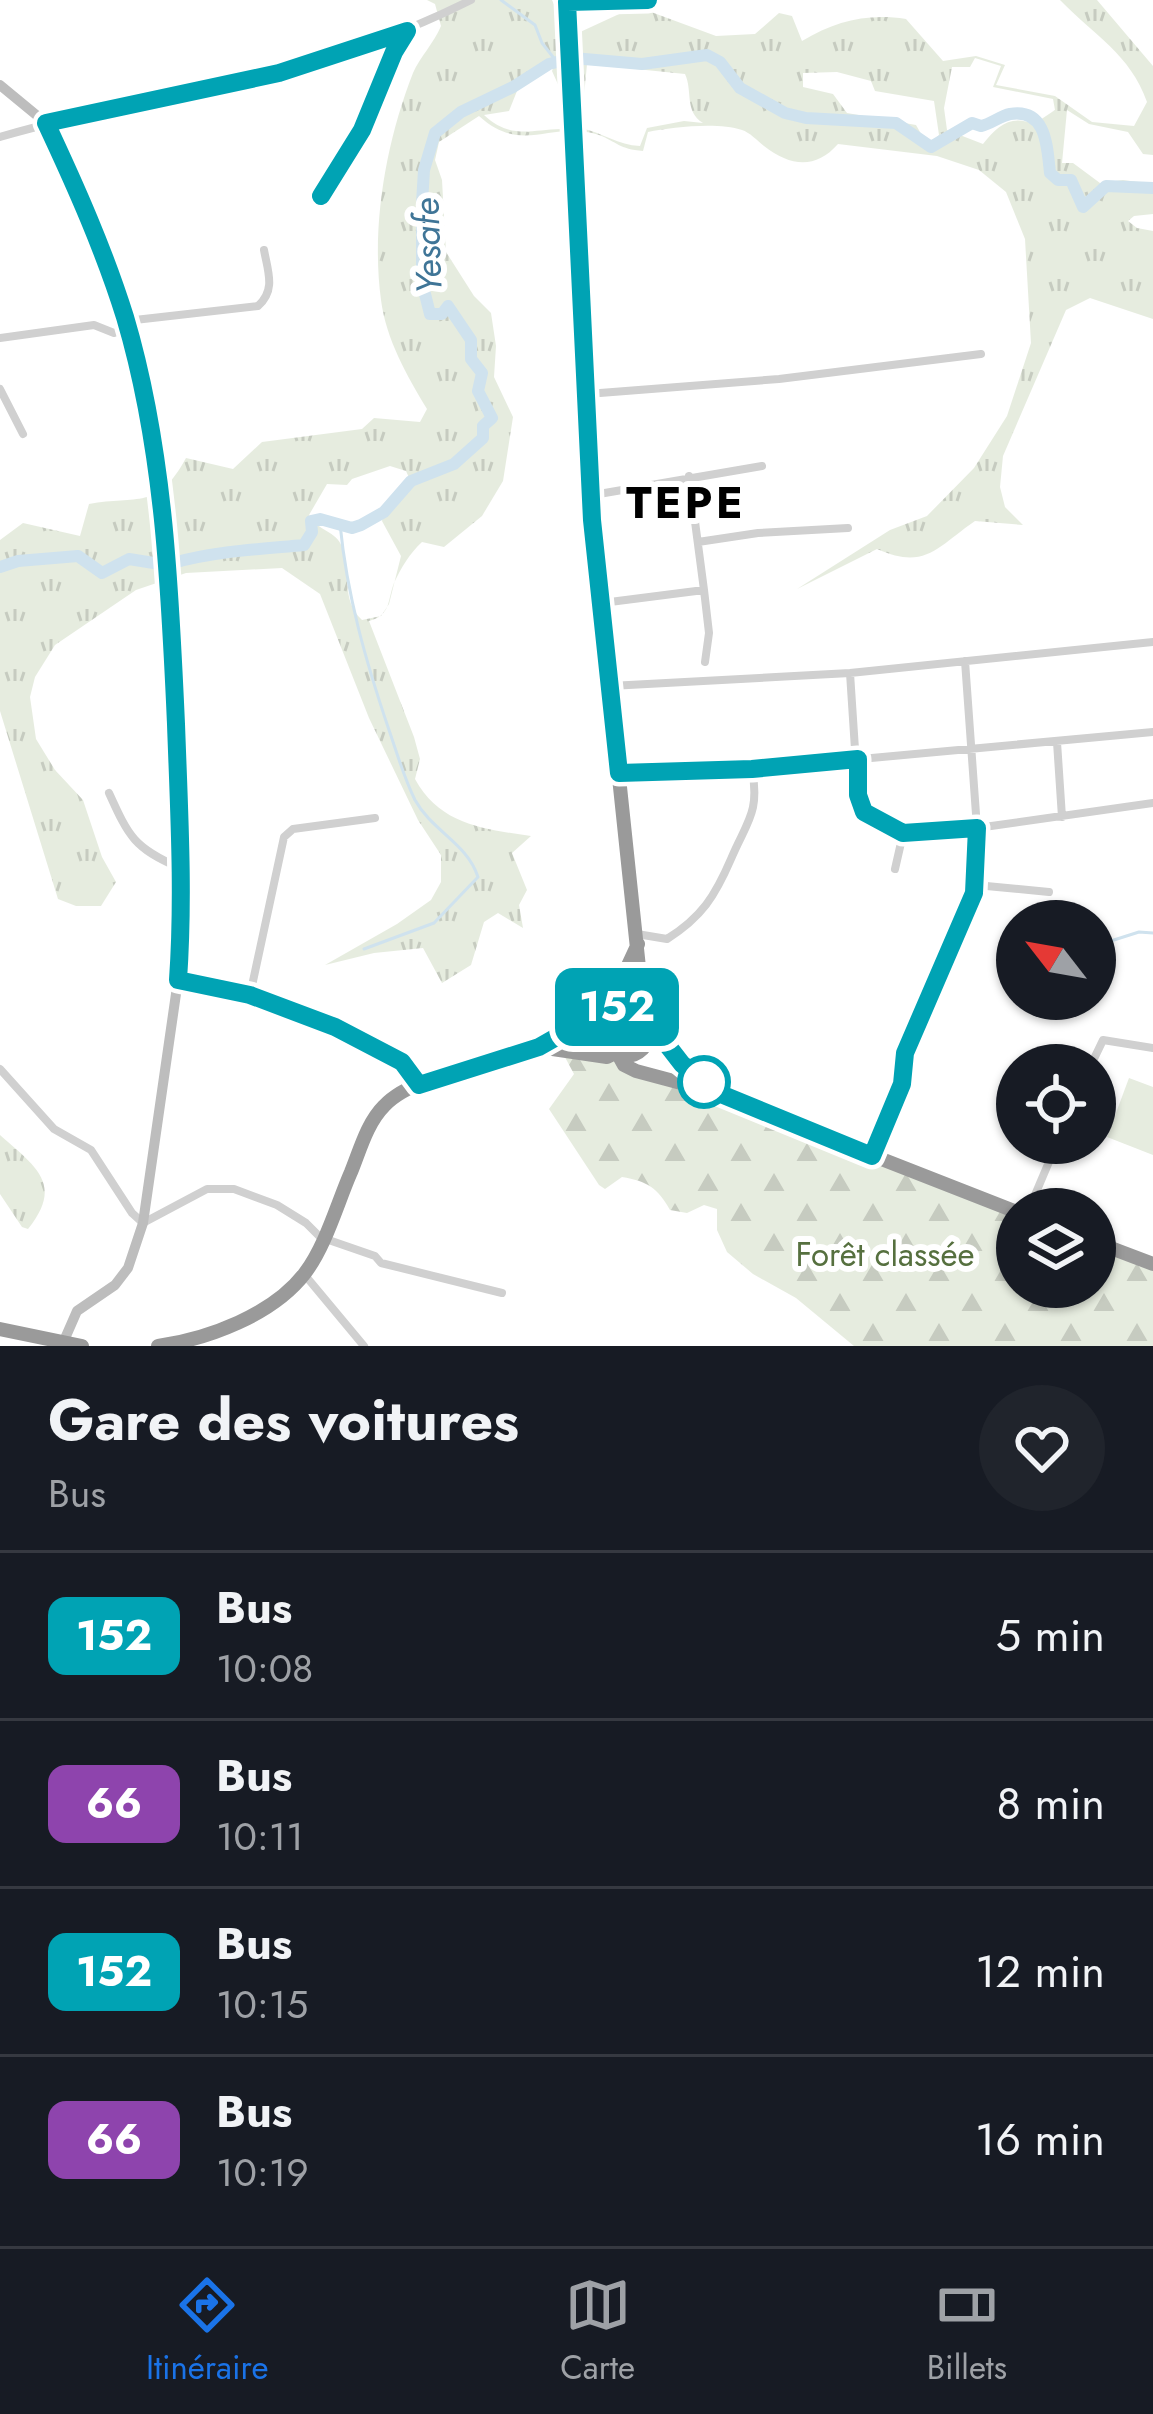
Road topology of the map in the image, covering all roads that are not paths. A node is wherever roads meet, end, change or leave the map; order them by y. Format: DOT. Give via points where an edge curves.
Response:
graph roads {
  1 [pos="470,0"];
  2 [pos="648,0"];
  3 [pos="565,4"];
  4 [pos="407,31"];
  5 [pos="0,85"];
  6 [pos="46,123"];
  7 [pos="0,137"];
  8 [pos="321,196"];
  9 [pos="264,250"];
  10 [pos="127,324"];
  11 [pos="0,338"];
  12 [pos="981,354"];
  13 [pos="0,389"];
  14 [pos="586,394"];
  15 [pos="23,434"];
  16 [pos="762,466"];
  17 [pos="689,476"];
  18 [pos="591,495"];
  19 [pos="848,528"];
  20 [pos="698,542"];
  21 [pos="704,590"];
  22 [pos="600,603"];
  23 [pos="1153,642"];
  24 [pos="965,661"];
  25 [pos="705,662"];
  26 [pos="850,673"];
  27 [pos="608,686"];
  28 [pos="1153,732"];
  29 [pos="1058,742"];
  30 [pos="971,749"];
  31 [pos="858,759"];
  32 [pos="752,769"];
  33 [pos="619,773"];
  34 [pos="109,793"];
  35 [pos="1153,803"];
  36 [pos="1062,817"];
  37 [pos="375,818"];
  38 [pos="977,828"];
  39 [pos="903,833"];
  40 [pos="181,868"];
  41 [pos="895,869"];
  42 [pos="976,885"];
  43 [pos="1048,892"];
  44 [pos="637,939"];
  45 [pos="178,980"];
  46 [pos="250,995"];
  47 [pos="605,1016"];
  48 [pos="647,1019"];
  49 [pos="1101,1044"];
  50 [pos="539,1047"];
  51 [pos="1153,1048"];
  52 [pos="616,1055"];
  53 [pos="0,1069"];
  54 [pos="419,1085"];
  55 [pos="716,1092"];
  56 [pos="872,1156"];
  57 [pos="996,1204"];
  58 [pos="143,1222"];
  59 [pos="322,1238"];
  60 [pos="1116,1250"];
  61 [pos="1153,1264"];
  62 [pos="304,1274"];
  63 [pos="502,1293"];
  64 [pos="0,1329"];
  65 [pos="41,1342"];
  66 [pos="63,1343"];
  67 [pos="180,1345"];
  68 [pos="82,1346"];
  69 [pos="158,1346"];
  70 [pos="364,1346"];
  1 -- 4 [label="street"];
  2 -- 3 [label="street"];
  3 -- 14 [label="highway"];
  4 -- 6 [label="street" via="279,73"];
  4 -- 8 [label="street"];
  5 -- 6 [label="street"];
  6 -- 7 [label="street"];
  6 -- 10 [label="street"];
  9 -- 10 [label="street" via="271,287 258,306"];
  10 -- 11 [label="street" via="114,333 94,325"];
  10 -- 40 [label="street" via="158,479"];
  12 -- 14 [label="street"];
  13 -- 15 [label="street"];
  14 -- 18 [label="highway"];
  16 -- 17 [label="street"];
  17 -- 18 [label="street"];
  17 -- 20 [label="street"];
  18 -- 22 [label="highway"];
  19 -- 20 [label="street"];
  20 -- 21 [label="street"];
  21 -- 22 [label="street"];
  21 -- 25 [label="street"];
  22 -- 27 [label="highway"];
  23 -- 24 [label="street"];
  24 -- 26 [label="street"];
  24 -- 30 [label="street"];
  26 -- 27 [label="street"];
  26 -- 31 [label="street"];
  27 -- 33 [label="highway"];
  28 -- 29 [label="street"];
  29 -- 30 [label="street"];
  29 -- 36 [label="street"];
  30 -- 31 [label="street"];
  30 -- 38 [label="street"];
  31 -- 32 [label="street"];
  31 -- 39 [label="street" via="864,812"];
  32 -- 33 [label="street"];
  32 -- 44 [label="street" via="751,824 715,898 667,939"];
  33 -- 44 [label="highway"];
  34 -- 40 [label="street" via="131,841"];
  35 -- 36 [label="street"];
  36 -- 38 [label="street"];
  37 -- 46 [label="street" via="284,837"];
  38 -- 39 [label="street"];
  38 -- 42 [label="street"];
  39 -- 41 [label="street"];
  40 -- 45 [label="street"];
  42 -- 43 [label="street"];
  42 -- 56 [label="street" via="905,1053 902,1084"];
  44 -- 47 [label="highway"];
  44 -- 48 [label="highway"];
  45 -- 46 [label="street"];
  45 -- 58 [label="street"];
  46 -- 54 [label="street" via="395,1057"];
  47 -- 48 [label="highway" via="625,1006"];
  47 -- 50 [label="highway"];
  47 -- 52 [label="highway" via="600,1037"];
  48 -- 52 [label="highway" via="646,1045"];
  48 -- 55 [label="highway"];
  49 -- 51 [label="street"];
  50 -- 52 [label="highway"];
  50 -- 54 [label="highway"];
  52 -- 55 [label="highway" via="636,1071"];
  53 -- 58 [label="street" via="54,1129 91,1150"];
  54 -- 59 [label="highway" via="379,1110"];
  55 -- 56 [label="highway"];
  56 -- 57 [label="highway"];
  58 -- 59 [label="street" via="207,1189 234,1189 277,1205"];
  58 -- 66 [label="street" via="128,1268 77,1311"];
  59 -- 62 [label="highway"];
  59 -- 63 [label="street" via="380,1263"];
  60 -- 61 [label="highway"];
  62 -- 67 [label="highway" via="252,1314"];
  62 -- 70 [label="street"];
  64 -- 65 [label="highway"];
  65 -- 66 [label="highway"];
  66 -- 68 [label="highway"];
  67 -- 69 [label="highway"];
}
